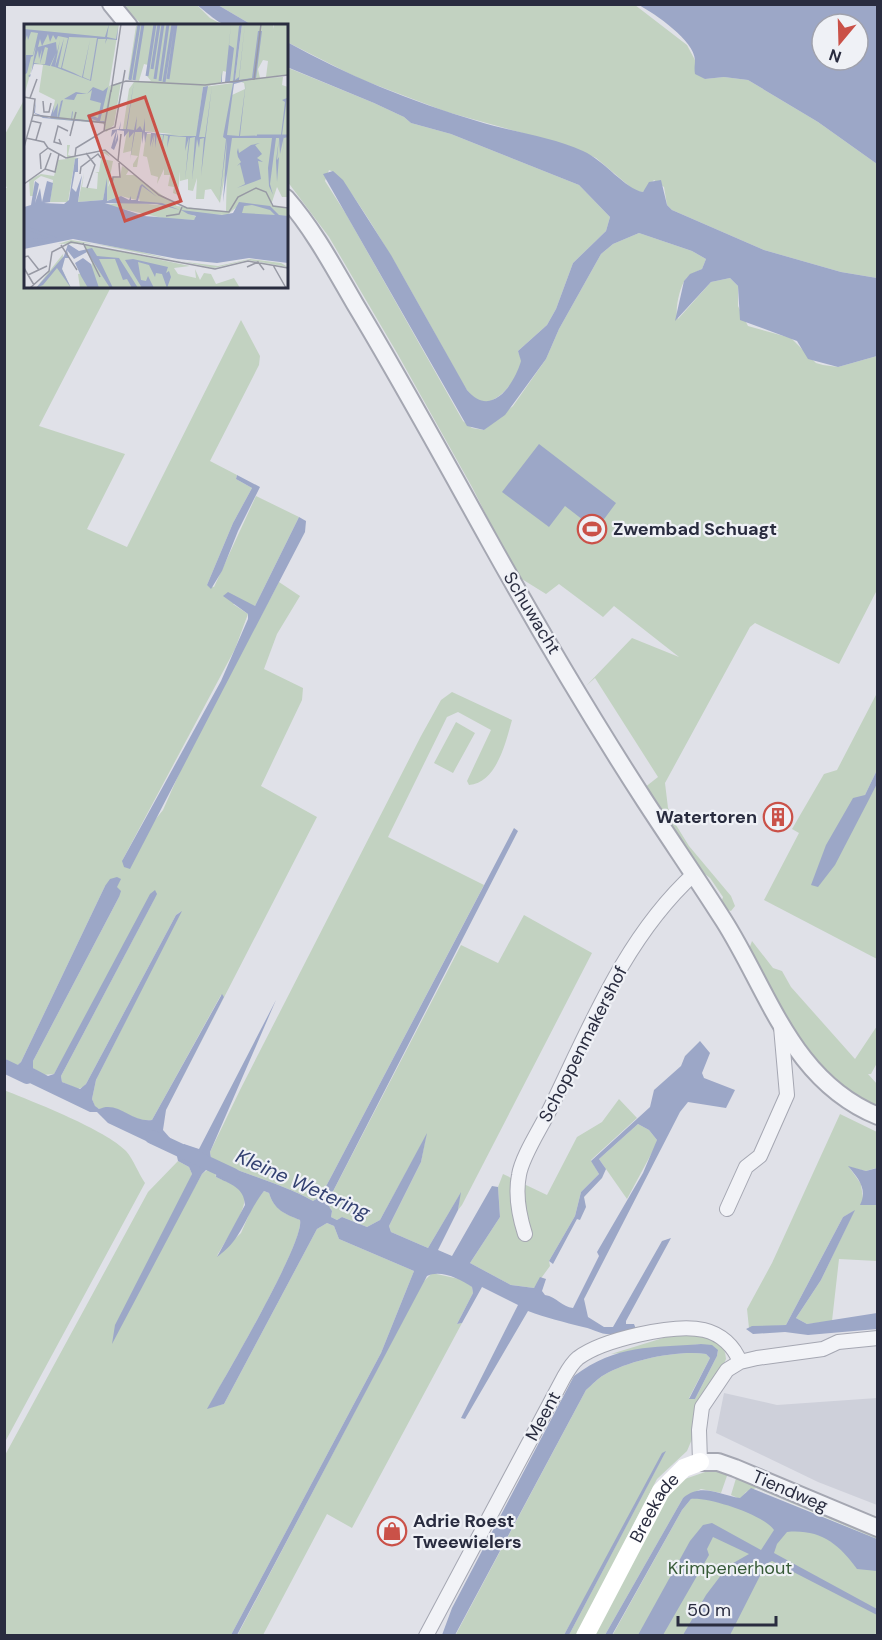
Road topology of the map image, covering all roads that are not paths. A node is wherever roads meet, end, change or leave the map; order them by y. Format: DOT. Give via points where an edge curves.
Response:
graph roads {
  1 [pos="111,4"];
  2 [pos="127,24"];
  3 [pos="288,201"];
  4 [pos="694,874"];
  5 [pos="781,1027"];
  6 [pos="878,1116"];
  7 [pos="727,1209"];
  8 [pos="525,1234"];
  9 [pos="878,1338"];
  10 [pos="740,1362"];
  11 [pos="700,1462"];
  12 [pos="873,1526"];
  13 [pos="426,1635"];
  14 [pos="585,1635"];
  1 -- 2 [label="street"];
  3 -- 4 [label="street, Schuwacht" via="313,234 379,344 515,586 644,800"];
  4 -- 5 [label="street, Schuwacht" via="732,934"];
  4 -- 8 [label="street, Schoppenmakershof" via="654,916 633,946 600,1005 519,1174 518,1212"];
  5 -- 6 [label="street, Schuwacht" via="806,1064 843,1098"];
  5 -- 7 [label="street, Schuwacht" via="787,1095 760,1156 746,1167"];
  9 -- 10 [label="street"];
  10 -- 11 [label="street, Breekade" via="727,1370 702,1407"];
  10 -- 13 [label="street, Meent" via="723,1338 704,1330 680,1328 609,1344 579,1357 564,1377"];
  11 -- 12 [label="street, Tiendweg" via="718,1462 735,1468"];
  11 -- 14 [label="main road, Breekade" via="684,1468 661,1491"];
}
